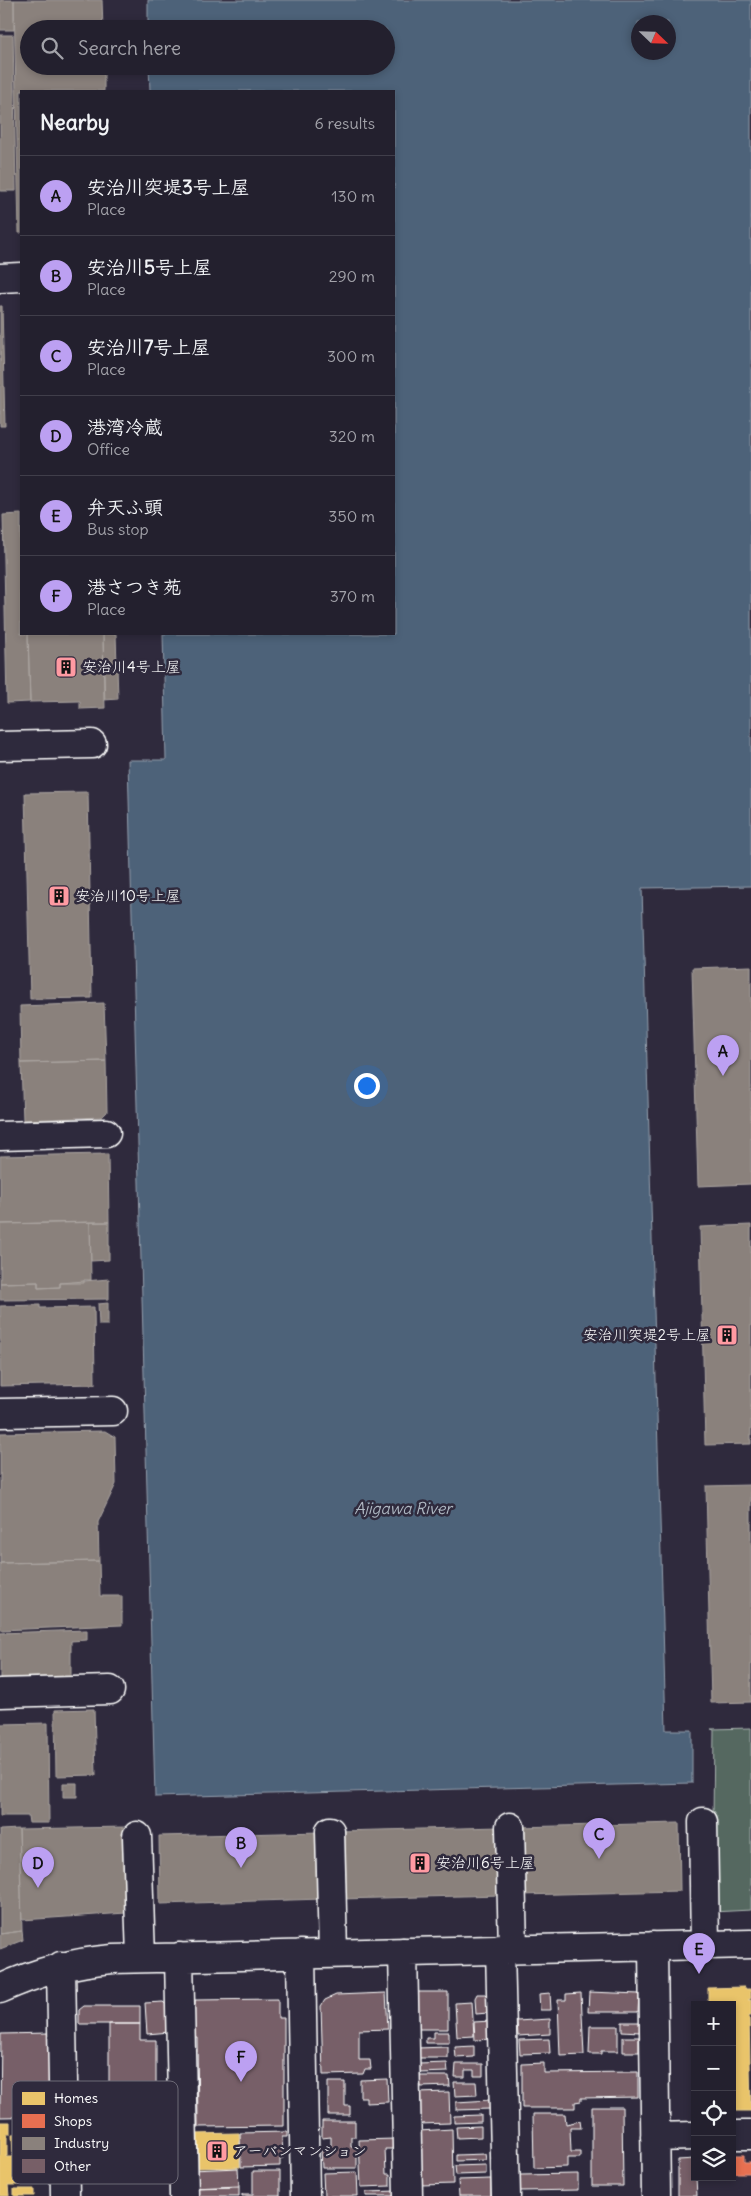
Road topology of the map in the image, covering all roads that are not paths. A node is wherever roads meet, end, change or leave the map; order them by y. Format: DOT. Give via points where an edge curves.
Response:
graph roads {
  1 [pos="20,277"];
  2 [pos="0,278"];
  3 [pos="92,744"];
  4 [pos="0,746"];
  5 [pos="106,1133"];
  6 [pos="0,1136"];
  7 [pos="113,1411"];
  8 [pos="0,1413"];
  9 [pos="110,1690"];
  10 [pos="0,1693"];
  11 [pos="703,1822"];
  12 [pos="510,1827"];
  13 [pos="330,1832"];
  14 [pos="137,1836"];
  15 [pos="751,1944"];
  16 [pos="705,1945"];
  17 [pos="653,1946"];
  18 [pos="507,1949"];
  19 [pos="403,1952"];
  20 [pos="333,1953"];
  21 [pos="301,1954"];
  22 [pos="179,1957"];
  23 [pos="141,1958"];
  24 [pos="61,1966"];
  25 [pos="0,1989"];
  26 [pos="63,2081"];
  27 [pos="736,2135"];
  28 [pos="751,2135"];
  29 [pos="691,2136"];
  30 [pos="655,2137"];
  31 [pos="184,2196"];
  32 [pos="305,2196"];
  33 [pos="408,2196"];
  34 [pos="506,2196"];
  35 [pos="656,2196"];
  1 -- 2 [label="street"];
  3 -- 4 [label="street"];
  5 -- 6 [label="street"];
  7 -- 8 [label="street"];
  9 -- 10 [label="street"];
  11 -- 16 [label="street"];
  12 -- 18 [label="street"];
  13 -- 20 [label="street"];
  14 -- 23 [label="street"];
  15 -- 16 [label="street"];
  16 -- 17 [label="street"];
  17 -- 18 [label="street"];
  17 -- 30 [label="street"];
  18 -- 19 [label="street"];
  18 -- 34 [label="street"];
  19 -- 20 [label="street"];
  19 -- 33 [label="street"];
  20 -- 21 [label="street"];
  21 -- 22 [label="street"];
  21 -- 32 [label="street"];
  22 -- 23 [label="street"];
  22 -- 31 [label="street"];
  23 -- 24 [label="street" via="104,1959"];
  24 -- 25 [label="street"];
  24 -- 26 [label="street"];
  27 -- 28 [label="street"];
  29 -- 30 [label="street"];
  30 -- 35 [label="street"];
}
